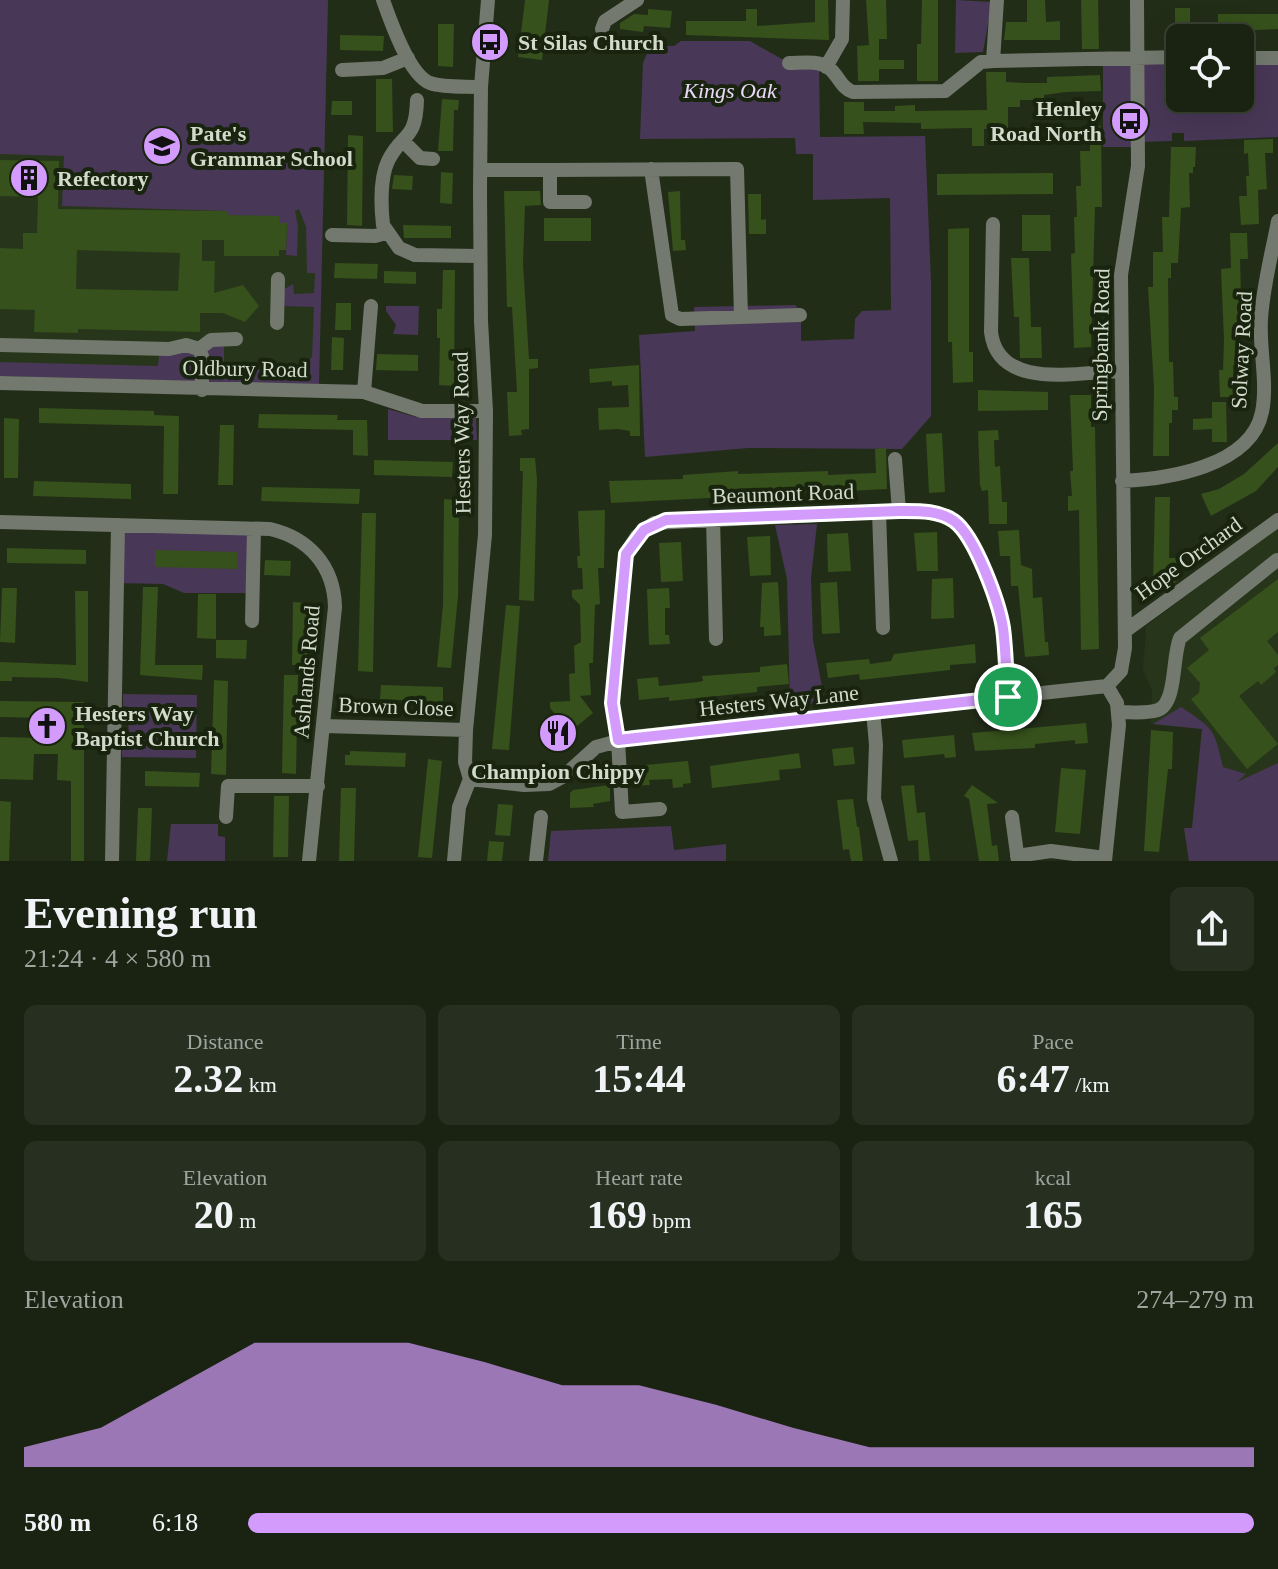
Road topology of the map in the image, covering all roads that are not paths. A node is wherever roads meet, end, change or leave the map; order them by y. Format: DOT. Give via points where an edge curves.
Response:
graph roads {
  1 [pos="383,0"];
  2 [pos="488,0"];
  3 [pos="637,0"];
  4 [pos="843,0"];
  5 [pos="997,0"];
  6 [pos="1137,0"];
  7 [pos="602,29"];
  8 [pos="408,58"];
  9 [pos="1166,58"];
  10 [pos="1254,58"];
  11 [pos="1278,58"];
  12 [pos="1137,59"];
  13 [pos="993,61"];
  14 [pos="789,63"];
  15 [pos="826,67"];
  16 [pos="342,70"];
  17 [pos="481,87"];
  18 [pos="417,100"];
  19 [pos="404,142"];
  20 [pos="433,159"];
  21 [pos="651,169"];
  22 [pos="480,170"];
  23 [pos="550,170"];
  24 [pos="585,202"];
  25 [pos="1278,221"];
  26 [pos="993,224"];
  27 [pos="386,233"];
  28 [pos="332,235"];
  29 [pos="479,256"];
  30 [pos="278,279"];
  31 [pos="371,306"];
  32 [pos="800,315"];
  33 [pos="741,316"];
  34 [pos="277,323"];
  35 [pos="236,339"];
  36 [pos="0,345"];
  37 [pos="199,349"];
  38 [pos="1278,360"];
  39 [pos="1262,361"];
  40 [pos="1120,371"];
  41 [pos="0,383"];
  42 [pos="202,390"];
  43 [pos="364,392"];
  44 [pos="486,411"];
  45 [pos="895,459"];
  46 [pos="1122,481"];
  47 [pos="899,511"];
  48 [pos="879,512"];
  49 [pos="713,518"];
  50 [pos="1278,520"];
  51 [pos="0,522"];
  52 [pos="118,525"];
  53 [pos="254,529"];
  54 [pos="1277,560"];
  55 [pos="252,621"];
  56 [pos="883,628"];
  57 [pos="1125,631"];
  58 [pos="716,639"];
  59 [pos="1107,686"];
  60 [pos="1008,697"];
  61 [pos="873,711"];
  62 [pos="1119,712"];
  63 [pos="324,726"];
  64 [pos="466,730"];
  65 [pos="618,740"];
  66 [pos="470,779"];
  67 [pos="318,786"];
  68 [pos="660,809"];
  69 [pos="226,817"];
  70 [pos="541,817"];
  71 [pos="1012,817"];
  72 [pos="1018,858"];
  73 [pos="1105,859"];
  74 [pos="112,861"];
  75 [pos="309,861"];
  76 [pos="454,861"];
  77 [pos="536,861"];
  78 [pos="891,861"];
  1 -- 8 [label="street"];
  2 -- 17 [label="street, Hesters Way Road"];
  3 -- 7 [label="street" via="605,21"];
  4 -- 15 [label="street" via="842,39"];
  5 -- 13 [label="street"];
  6 -- 12 [label="street, Springbank Road"];
  8 -- 16 [label="street" via="383,68"];
  8 -- 17 [label="street" via="431,83"];
  9 -- 12 [label="street"];
  10 -- 11 [label="street"];
  12 -- 13 [label="street"];
  12 -- 40 [label="street, Springbank Road" via="1138,166 1121,275"];
  13 -- 15 [label="street" via="981,62 945,91 853,92"];
  14 -- 15 [label="street"];
  17 -- 22 [label="street, Hesters Way Road"];
  18 -- 19 [label="street" via="416,122"];
  19 -- 20 [label="street" via="420,158"];
  19 -- 27 [label="street" via="385,170"];
  21 -- 23 [label="street"];
  21 -- 33 [label="street" via="672,315"];
  21 -- 33 [label="street" via="737,169"];
  22 -- 23 [label="street"];
  22 -- 29 [label="street, Hesters Way Road"];
  23 -- 24 [label="street" via="550,202"];
  25 -- 39 [label="street, Solway Road" via="1261,319"];
  26 -- 40 [label="street" via="991,332 1003,361 1026,373"];
  27 -- 28 [label="street"];
  27 -- 29 [label="street" via="399,248 415,255"];
  29 -- 44 [label="street, Hesters Way Road"];
  30 -- 34 [label="street"];
  31 -- 43 [label="street"];
  32 -- 33 [label="street"];
  35 -- 37 [label="street" via="211,340"];
  36 -- 37 [label="street"];
  37 -- 42 [label="street"];
  38 -- 39 [label="street"];
  39 -- 46 [label="street, Solway Road" via="1262,413 1239,445 1195,471"];
  40 -- 46 [label="street, Springbank Road"];
  41 -- 42 [label="street, Oldbury Road"];
  42 -- 43 [label="street, Oldbury Road"];
  43 -- 44 [label="street, Oldbury Road" via="422,411"];
  44 -- 64 [label="street, Hesters Way Road" via="485,535"];
  45 -- 47 [label="street"];
  46 -- 57 [label="street, Springbank Road"];
  47 -- 48 [label="street, Beaumont Road"];
  47 -- 60 [label="street, Beaumont Road" via="947,517 970,540 1002,626"];
  48 -- 49 [label="street, Beaumont Road"];
  48 -- 56 [label="street"];
  49 -- 58 [label="street"];
  49 -- 65 [label="street, Beaumont Road" via="654,523 626,554 612,703"];
  50 -- 57 [label="street, Hope Orchard"];
  51 -- 52 [label="street, Ashlands Road"];
  52 -- 53 [label="street, Ashlands Road"];
  52 -- 74 [label="street"];
  53 -- 55 [label="street"];
  53 -- 63 [label="street, Ashlands Road" via="285,532 300,540 331,579 335,607"];
  54 -- 62 [label="street" via="1180,638 1166,705 1156,711"];
  57 -- 59 [label="street, Springbank Road" via="1123,666"];
  59 -- 60 [label="street, Hesters Way Lane"];
  59 -- 62 [label="street"];
  60 -- 61 [label="street, Hesters Way Lane"];
  61 -- 65 [label="street, Hesters Way Lane"];
  61 -- 78 [label="street" via="874,799"];
  62 -- 73 [label="street"];
  63 -- 64 [label="street, Brown Close"];
  63 -- 67 [label="street, Ashlands Road"];
  64 -- 66 [label="street, Hesters Way Road"];
  65 -- 66 [label="street, Hesters Way Lane" via="596,747 549,784"];
  65 -- 68 [label="street, Beaumont Road" via="622,812"];
  66 -- 76 [label="street, Hesters Way Road" via="459,807"];
  67 -- 69 [label="street" via="228,786"];
  67 -- 75 [label="street, Ashlands Road"];
  70 -- 77 [label="street"];
  71 -- 72 [label="street"];
  72 -- 73 [label="street" via="1051,851"];
}
